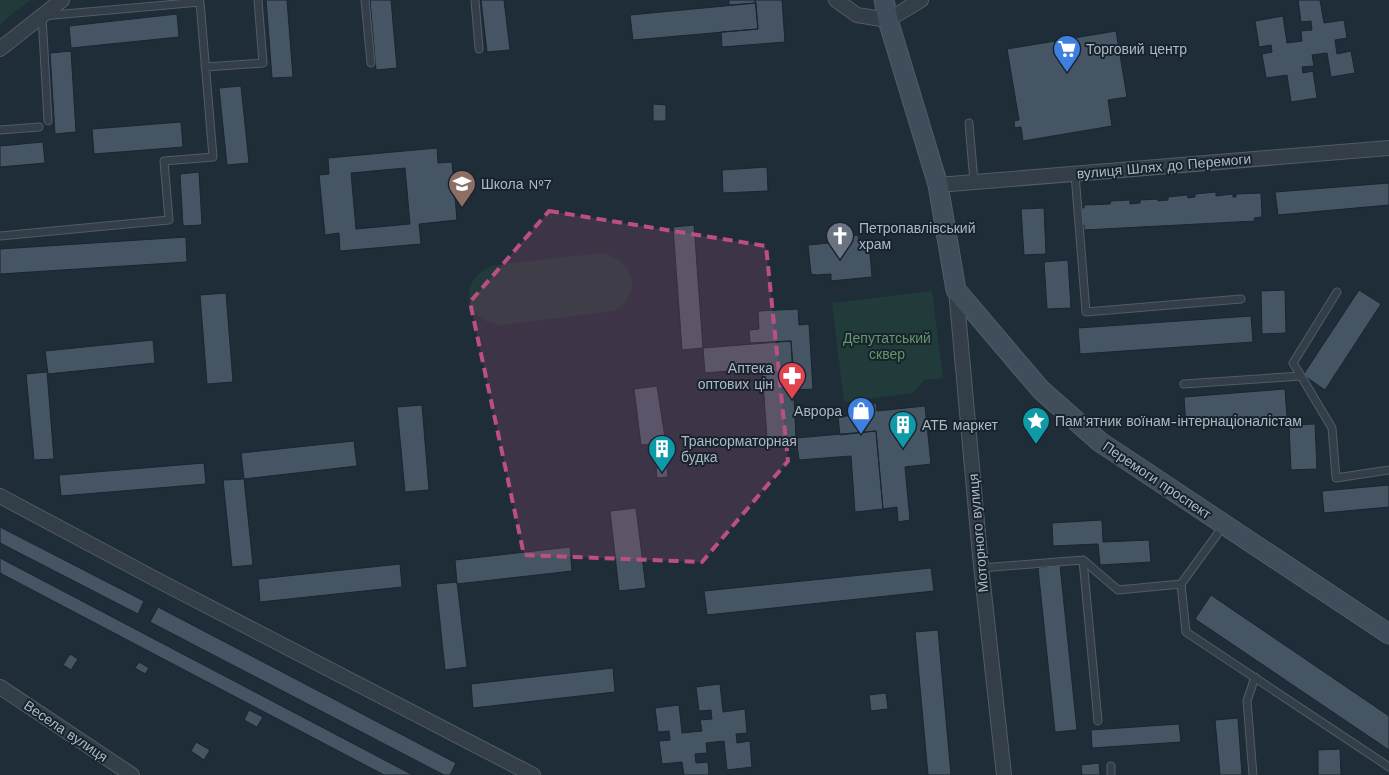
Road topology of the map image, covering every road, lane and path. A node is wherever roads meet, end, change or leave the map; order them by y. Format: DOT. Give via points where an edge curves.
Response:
graph roads {
  1 [pos="62,0"];
  2 [pos="258,0"];
  3 [pos="365,0"];
  4 [pos="475,0"];
  5 [pos="836,0"];
  6 [pos="884,0"];
  7 [pos="921,0"];
  8 [pos="168,2"];
  9 [pos="42,16"];
  10 [pos="888,20"];
  11 [pos="0,49"];
  12 [pos="479,49"];
  13 [pos="371,63"];
  14 [pos="205,67"];
  15 [pos="48,121"];
  16 [pos="968,124"];
  17 [pos="39,127"];
  18 [pos="0,130"];
  19 [pos="1389,148"];
  20 [pos="1074,174"];
  21 [pos="974,182"];
  22 [pos="938,185"];
  23 [pos="0,236"];
  24 [pos="956,290"];
  25 [pos="1337,292"];
  26 [pos="1241,300"];
  27 [pos="1301,376"];
  28 [pos="1184,384"];
  29 [pos="1389,470"];
  30 [pos="0,496"];
  31 [pos="1224,525"];
  32 [pos="1083,560"];
  33 [pos="981,568"];
  34 [pos="1182,584"];
  35 [pos="1389,634"];
  36 [pos="1255,677"];
  37 [pos="0,687"];
  38 [pos="1098,721"];
  39 [pos="1111,766"];
  40 [pos="1389,767"];
  41 [pos="132,775"];
  42 [pos="533,775"];
  43 [pos="1004,775"];
  44 [pos="1112,775"];
  45 [pos="1253,775"];
  1 -- 9 [label="street"];
  2 -- 14 [label="lane" via="263,63"];
  3 -- 13 [label="lane"];
  4 -- 12 [label="lane"];
  5 -- 10 [label="street" via="857,15"];
  6 -- 10 [label="street"];
  7 -- 10 [label="street"];
  8 -- 9 [label="lane"];
  8 -- 14 [label="lane" via="200,2"];
  9 -- 11 [label="street"];
  9 -- 15 [label="lane"];
  10 -- 22 [label="street"];
  14 -- 23 [label="lane" via="213,157 164,161 169,220"];
  16 -- 21 [label="lane"];
  17 -- 18 [label="lane"];
  19 -- 20 [label="street, вулиця Шлях до Перемоги"];
  20 -- 21 [label="street, вулиця Шлях до Перемоги"];
  20 -- 26 [label="lane" via="1086,312"];
  21 -- 22 [label="street, вулиця Шлях до Перемоги"];
  22 -- 24 [label="street"];
  24 -- 31 [label="street, Перемоги проспект" via="1040,390 1100,442"];
  24 -- 33 [label="street, Моторного вулиця"];
  25 -- 27 [label="lane" via="1293,363"];
  27 -- 28 [label="lane"];
  27 -- 29 [label="lane" via="1332,428 1336,478"];
  30 -- 42 [label="street"];
  31 -- 34 [label="lane"];
  31 -- 35 [label="street, Перемоги проспект"];
  32 -- 33 [label="lane"];
  32 -- 34 [label="lane" via="1118,590"];
  32 -- 38 [label="lane"];
  33 -- 43 [label="street, Моторного вулиця"];
  34 -- 36 [label="lane" via="1186,632"];
  36 -- 40 [label="lane"];
  36 -- 45 [label="lane" via="1247,701"];
  37 -- 41 [label="street, Весела вулиця"];
  39 -- 44 [label="lane"];
}
